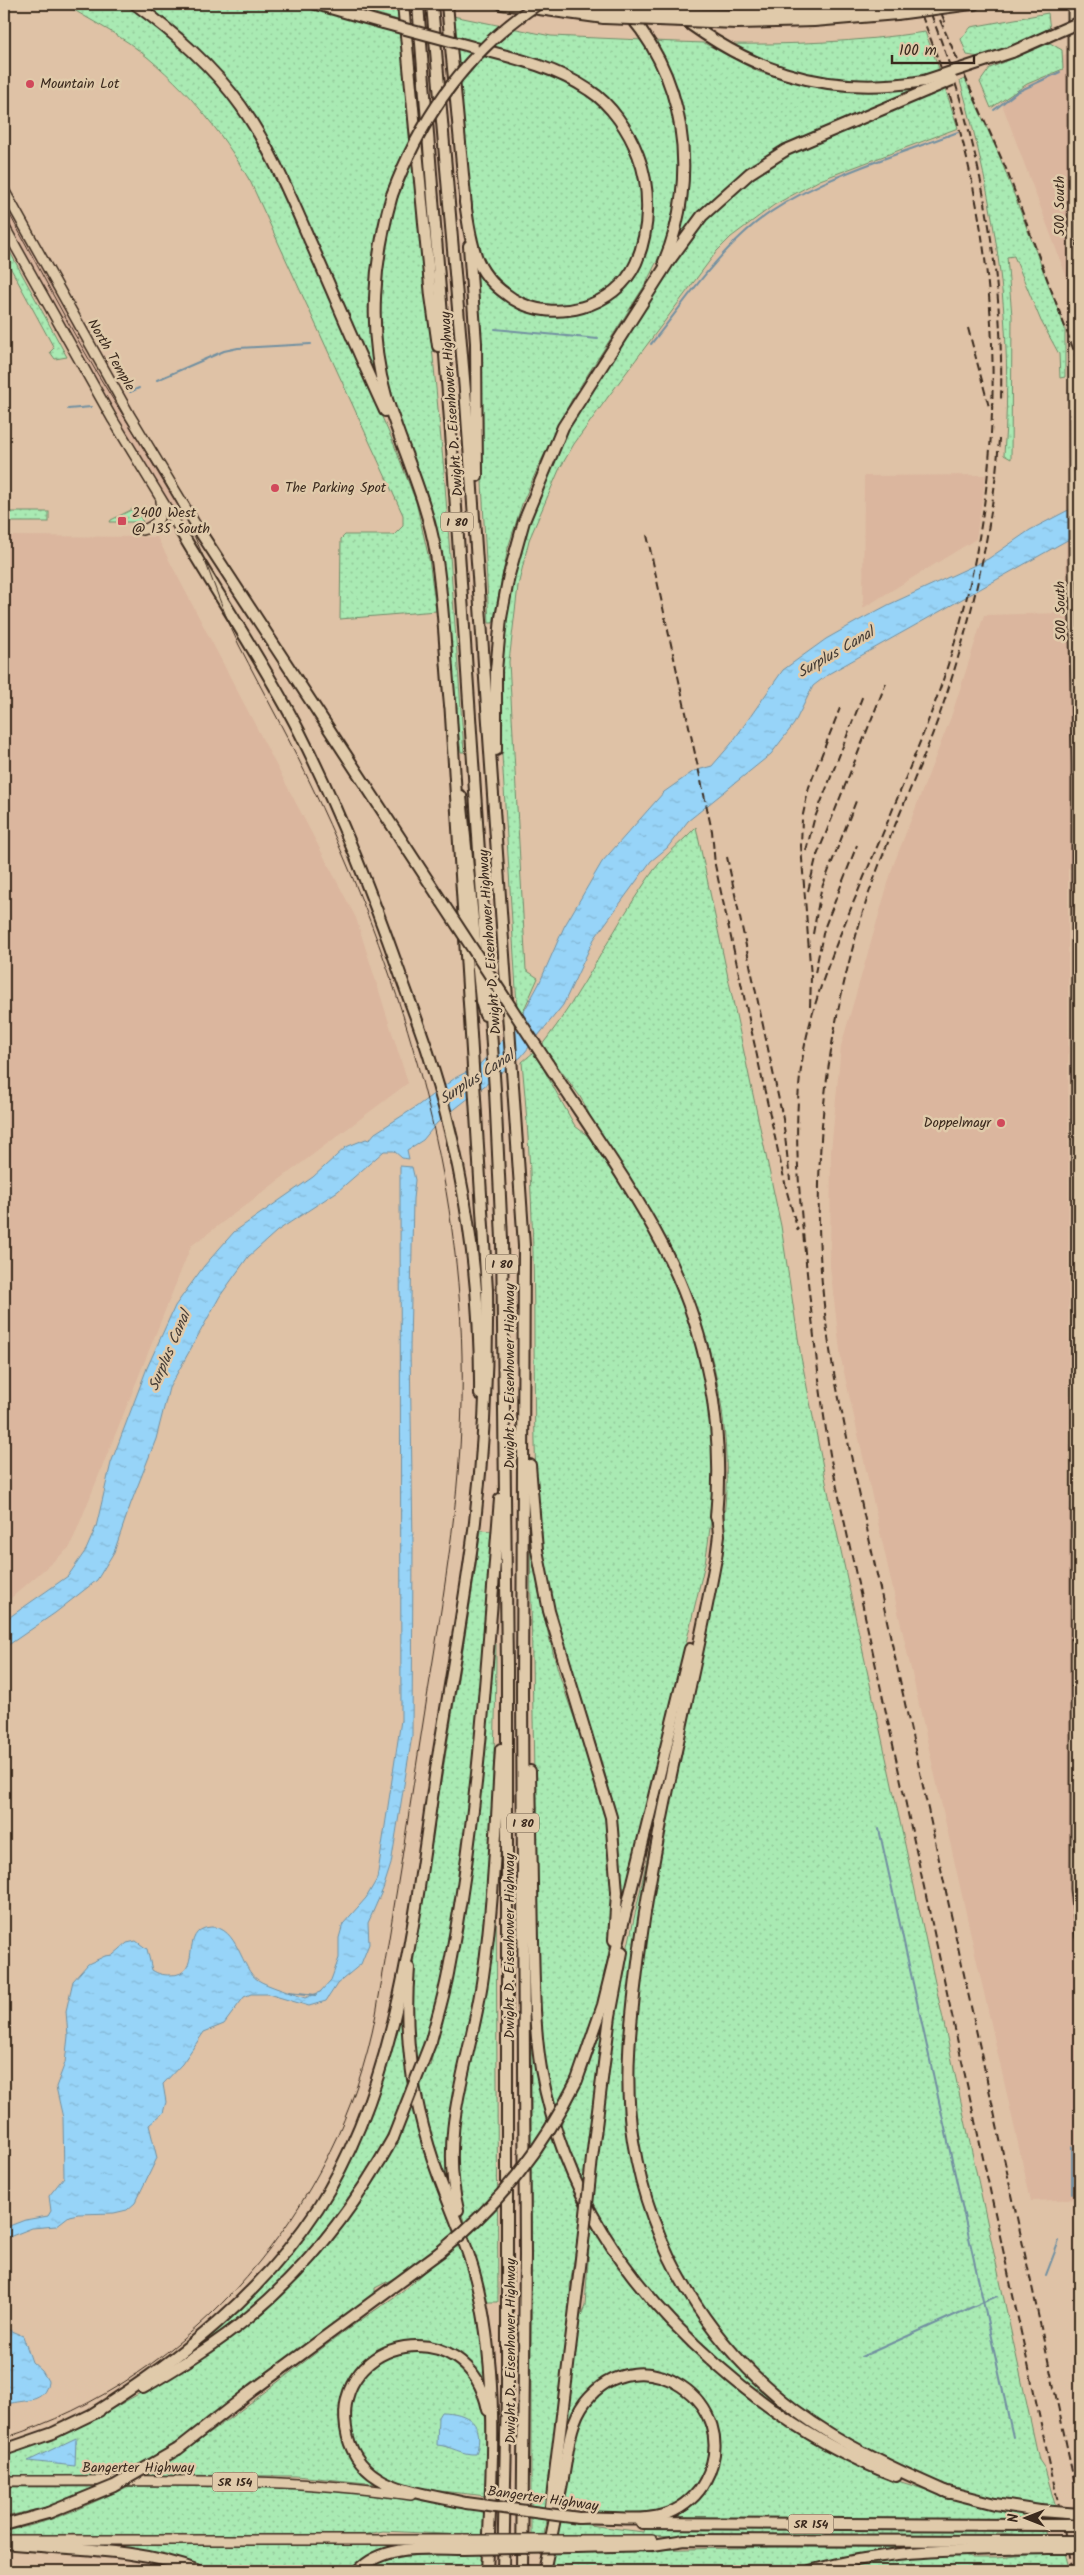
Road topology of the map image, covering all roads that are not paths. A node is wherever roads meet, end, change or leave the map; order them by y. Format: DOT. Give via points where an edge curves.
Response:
graph roads {
  1 [pos="135,4"];
  2 [pos="316,4"];
  3 [pos="403,4"];
  4 [pos="418,4"];
  5 [pos="432,4"];
  6 [pos="446,4"];
  7 [pos="502,4"];
  8 [pos="538,4"];
  9 [pos="554,4"];
  10 [pos="619,4"];
  11 [pos="664,4"];
  12 [pos="916,4"];
  13 [pos="1072,4"];
  14 [pos="969,5"];
  15 [pos="898,10"];
  16 [pos="604,13"];
  17 [pos="1080,22"];
  18 [pos="926,86"];
  19 [pos="4,190"];
  20 [pos="465,202"];
  21 [pos="4,226"];
  22 [pos="648,294"];
  23 [pos="451,433"];
  24 [pos="415,476"];
  25 [pos="161,498"];
  26 [pos="142,530"];
  27 [pos="180,530"];
  28 [pos="199,530"];
  29 [pos="477,564"];
  30 [pos="450,700"];
  31 [pos="496,836"];
  32 [pos="491,1040"];
  33 [pos="524,1390"];
  34 [pos="505,1438"];
  35 [pos="1078,1502"];
  36 [pos="717,1512"];
  37 [pos="475,1521"];
  38 [pos="507,1667"];
  39 [pos="522,1693"];
  40 [pos="648,1824"];
  41 [pos="415,1910"];
  42 [pos="1080,1937"];
  43 [pos="613,1963"];
  44 [pos="462,2234"];
  45 [pos="94,2413"];
  46 [pos="4,2450"];
  47 [pos="490,2458"];
  48 [pos="4,2481"];
  49 [pos="949,2493"];
  50 [pos="466,2503"];
  51 [pos="1080,2514"];
  52 [pos="579,2518"];
  53 [pos="4,2525"];
  54 [pos="1080,2525"];
  55 [pos="4,2541"];
  56 [pos="1080,2541"];
  57 [pos="464,2544"];
  58 [pos="1047,2545"];
  59 [pos="1080,2548"];
  60 [pos="199,2571"];
  61 [pos="358,2571"];
  62 [pos="487,2571"];
  63 [pos="503,2571"];
  64 [pos="522,2571"];
  65 [pos="544,2571"];
  66 [pos="810,2571"];
  1 -- 24 [label="highway" via="206,64 253,124 284,182"];
  2 -- 20 [label="highway, bridge" via="548,68 591,91 628,135 647,188 647,212 636,264 621,283 598,301 563,311 550,312 526,306 500,290 484,272 473,247"];
  3 -- 23 [label="highway" via="431,296"];
  4 -- 23 [label="highway, Dwight D. Eisenhower Highway / I 80"];
  5 -- 29 [label="highway, Dwight D. Eisenhower Highway / I 80"];
  6 -- 20 [label="highway"];
  7 -- 16 [label="highway"];
  8 -- 24 [label="highway, bridge" via="500,32 447,89 410,150 392,195 378,262 377,342 386,395"];
  9 -- 16 [label="highway"];
  10 -- 22 [label="highway" via="650,44 664,71 677,109 683,145 685,169 681,208 670,246"];
  11 -- 18 [label="highway" via="719,45 786,74 846,85"];
  12 -- 15 [label="highway"];
  13 -- 35 [label="street, 500 South"];
  14 -- 15 [label="highway, bridge"];
  15 -- 16 [label="highway, bridge" via="739,19"];
  17 -- 18 [label="highway, bridge"];
  18 -- 22 [label="highway" via="786,150 750,173 702,216"];
  19 -- 28 [label="main road, North Temple" via="129,414"];
  20 -- 29 [label="highway" via="476,343"];
  21 -- 25 [label="main road" via="113,420"];
  22 -- 31 [label="highway" via="563,427 518,542 501,618 496,670"];
  23 -- 32 [label="highway, Dwight D. Eisenhower Highway / I 80"];
  24 -- 30 [label="highway" via="436,554"];
  25 -- 26 [label="main road" via="158,522"];
  25 -- 27 [label="main road"];
  27 -- 37 [label="highway" via="232,612 298,730 351,840 436,1080 466,1208 477,1306 480,1458"];
  28 -- 36 [label="highway, bridge" via="650,1222 687,1299 704,1353 714,1408"];
  29 -- 31 [label="highway, Dwight D. Eisenhower Highway / I 80"];
  30 -- 32 [label="highway" via="470,869 481,1001"];
  30 -- 37 [label="highway" via="487,1290 488,1356"];
  31 -- 33 [label="highway, Dwight D. Eisenhower Highway / I 80" via="524,1246"];
  32 -- 34 [label="highway, Dwight D. Eisenhower Highway / I 80" via="502,1239"];
  33 -- 39 [label="highway, Dwight D. Eisenhower Highway / I 80"];
  33 -- 43 [label="highway" via="540,1568 611,1817 617,1892"];
  34 -- 38 [label="highway, Dwight D. Eisenhower Highway / I 80"];
  34 -- 45 [label="highway, bridge" via="476,1786 449,1970 431,2042 392,2138 344,2216 291,2278 250,2316 199,2354"];
  35 -- 42 [label="street, 500 South" via="1075,1889"];
  36 -- 40 [label="highway" via="710,1561"];
  36 -- 49 [label="highway" via="716,1558 659,1824 636,1976 628,2090 641,2179 659,2234 682,2283 711,2327 748,2369 782,2400 822,2429 881,2462"];
  37 -- 41 [label="highway"];
  38 -- 44 [label="highway" via="483,1976 453,2122 450,2162"];
  38 -- 63 [label="highway, Dwight D. Eisenhower Highway / I 80" via="507,2393"];
  39 -- 49 [label="highway" via="529,1732 538,2049 555,2125 589,2209 612,2248 650,2299 688,2340 754,2397 848,2455 917,2484"];
  39 -- 64 [label="highway, Dwight D. Eisenhower Highway / I 80" via="525,2284"];
  40 -- 43 [label="highway"];
  40 -- 65 [label="highway, bridge" via="610,2016"];
  41 -- 44 [label="highway" via="408,1980 408,2039 416,2105 434,2164"];
  41 -- 45 [label="highway" via="394,2017 377,2081 350,2152 318,2207 277,2264 240,2303 191,2346"];
  43 -- 53 [label="highway, bridge" via="595,2031 577,2080 555,2124 515,2179 476,2223 178,2449 114,2486 48,2513"];
  44 -- 47 [label="highway" via="478,2288 488,2344 492,2390"];
  45 -- 46 [label="highway" via="43,2437"];
  47 -- 50 [label="highway" via="485,2395 472,2372 454,2356 432,2347 400,2348 366,2366 355,2381 349,2394 345,2420 351,2447 360,2462 380,2480"];
  47 -- 62 [label="highway"];
  48 -- 50 [label="main road, Bangerter Highway / SR 154" via="290,2482"];
  49 -- 51 [label="highway, bridge" via="994,2504"];
  50 -- 52 [label="highway, Bangerter Highway / SR 154, bridge"];
  52 -- 54 [label="highway, Bangerter Highway / SR 154, bridge" via="667,2524"];
  52 -- 65 [label="highway" via="646,2518 667,2514 688,2502 702,2488 710,2472 714,2444 712,2429 706,2413 689,2391 665,2377 638,2374 611,2381 598,2388 585,2402 572,2429"];
  55 -- 57 [label="main road"];
  55 -- 60 [label="highway" via="130,2553"];
  56 -- 58 [label="highway, SR 154, bridge"];
  57 -- 58 [label="highway, SR 154, bridge" via="653,2545 685,2540"];
  57 -- 61 [label="highway" via="395,2552 376,2558"];
  58 -- 59 [label="highway, bridge"];
  58 -- 66 [label="highway" via="893,2553"];
}
